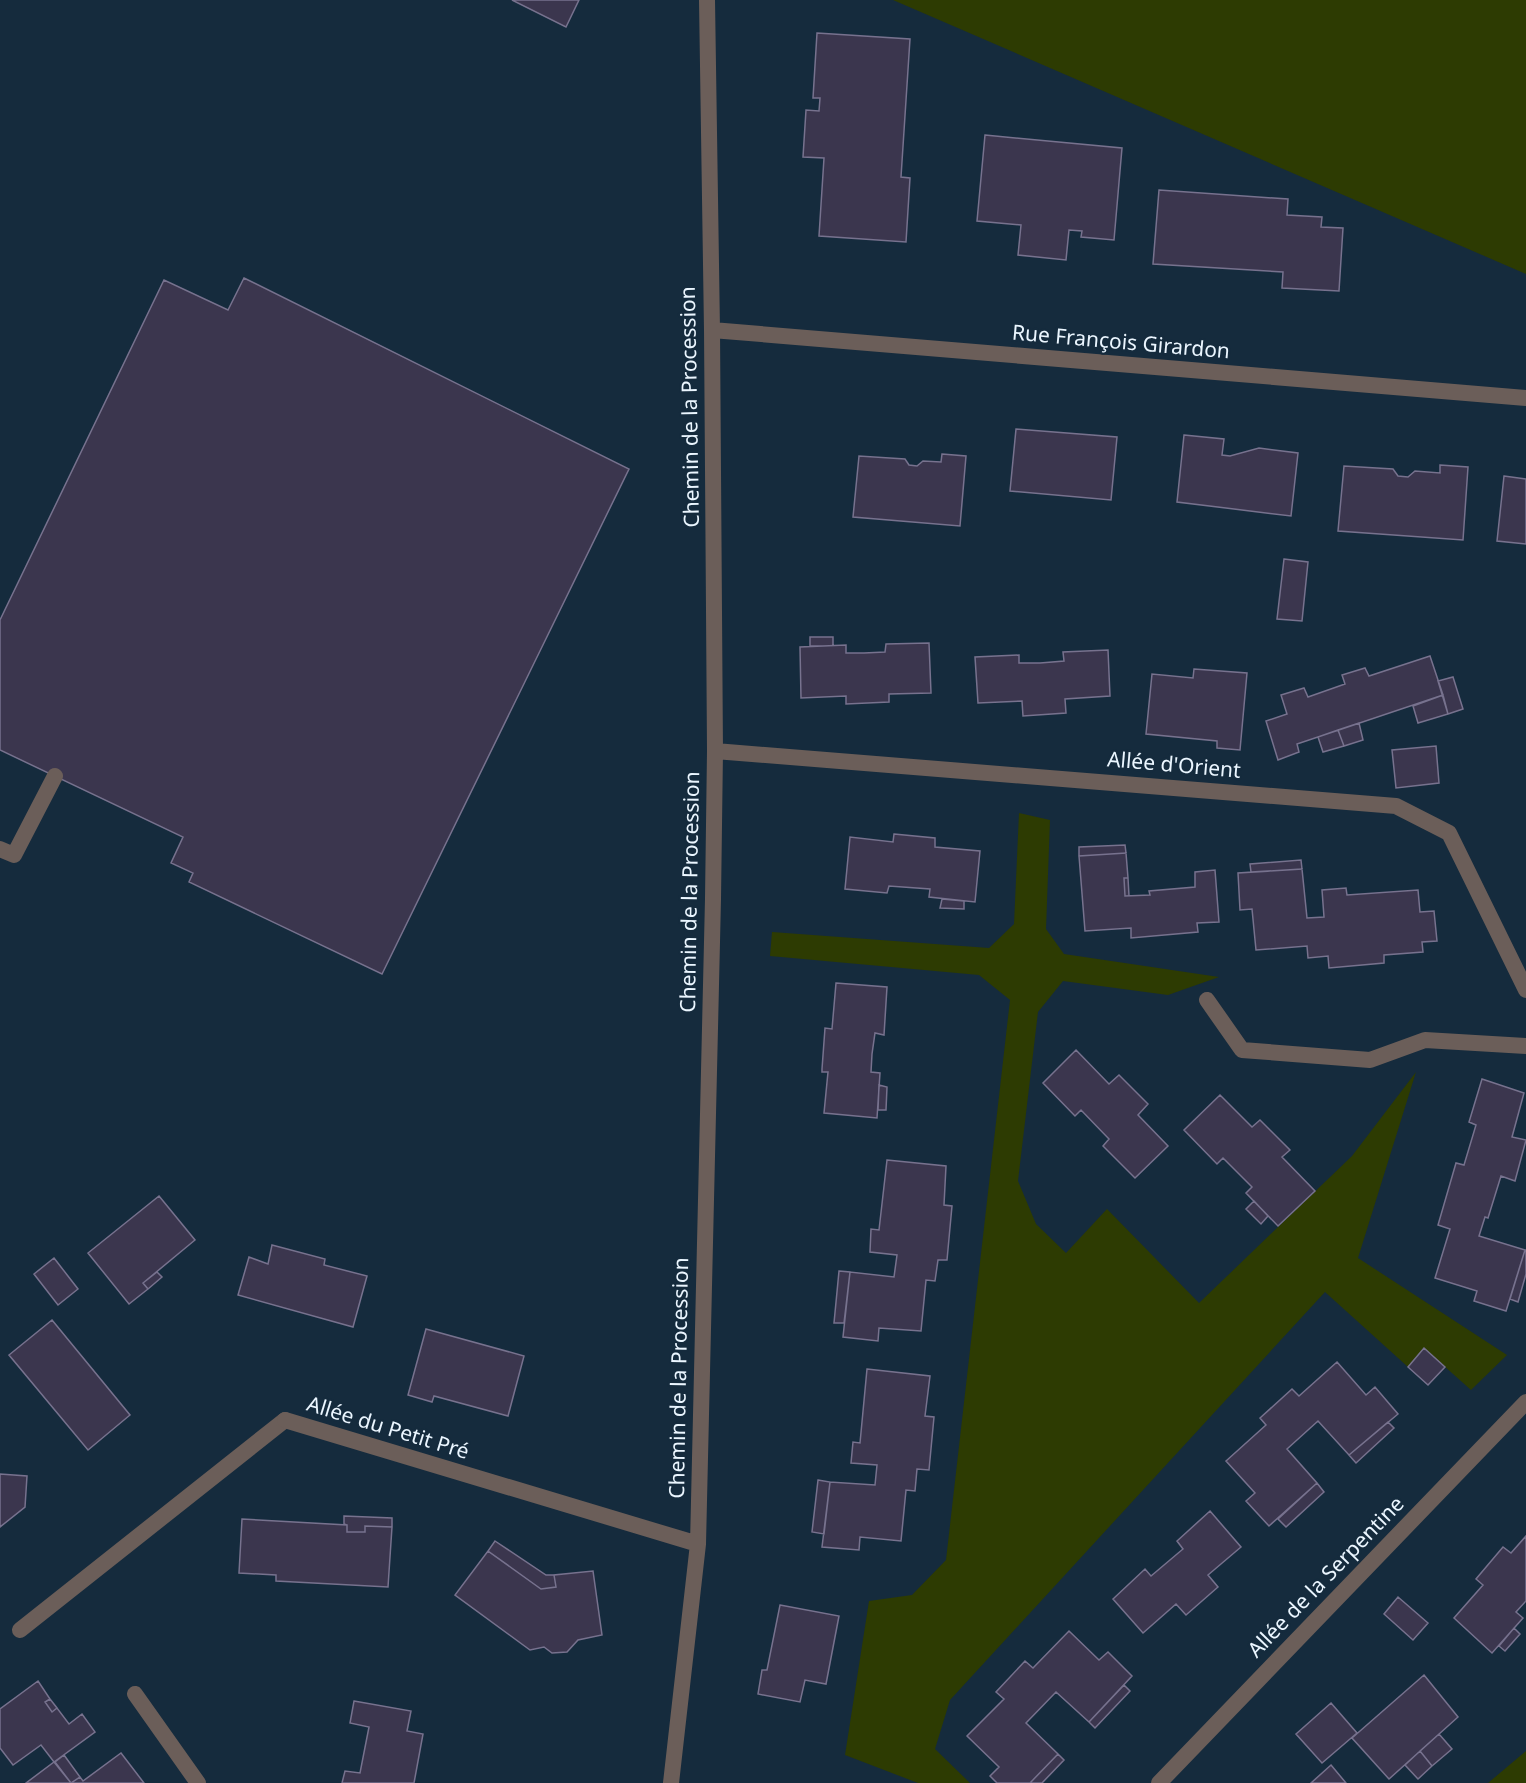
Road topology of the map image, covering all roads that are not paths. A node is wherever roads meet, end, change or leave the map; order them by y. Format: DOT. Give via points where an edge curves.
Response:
graph roads {
  1 [pos="707,0"];
  2 [pos="712,330"];
  3 [pos="1526,398"];
  4 [pos="715,751"];
  5 [pos="55,776"];
  6 [pos="0,849"];
  7 [pos="1526,990"];
  8 [pos="1207,1000"];
  9 [pos="1526,1046"];
  10 [pos="1526,1402"];
  11 [pos="698,1544"];
  12 [pos="20,1630"];
  13 [pos="135,1694"];
  14 [pos="198,1783"];
  15 [pos="671,1783"];
  16 [pos="1159,1783"];
  1 -- 2 [label="street, Chemin de la Procession"];
  2 -- 3 [label="street, Rue François Girardon"];
  2 -- 4 [label="street, Chemin de la Procession"];
  4 -- 7 [label="street, Allée d'Orient" via="1396,806 1449,833"];
  4 -- 11 [label="street, Chemin de la Procession"];
  5 -- 6 [label="street" via="14,855"];
  8 -- 9 [label="street" via="1242,1050 1370,1060 1425,1040"];
  10 -- 16 [label="street, Allée de la Serpentine"];
  11 -- 12 [label="street, Allée du Petit Pré" via="285,1420"];
  11 -- 15 [label="street, Chemin de la Procession"];
  13 -- 14 [label="street"];
}
